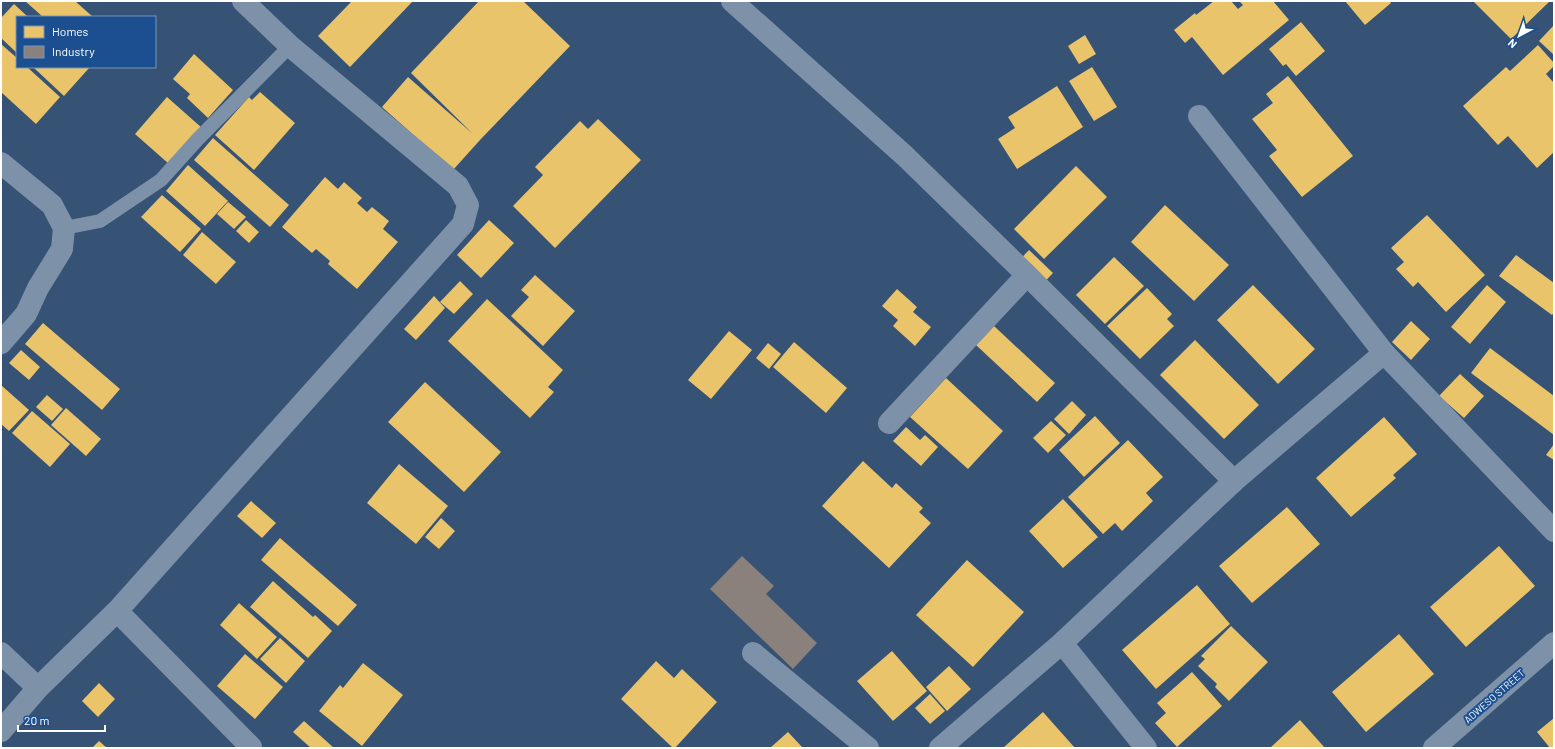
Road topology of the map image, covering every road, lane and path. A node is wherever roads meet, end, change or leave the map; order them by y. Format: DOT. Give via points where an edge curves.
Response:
graph roads {
  1 [pos="243,1"];
  2 [pos="732,1"];
  3 [pos="290,46"];
  4 [pos="1199,116"];
  5 [pos="1,163"];
  6 [pos="64,228"];
  7 [pos="1027,275"];
  8 [pos="1,343"];
  9 [pos="1384,353"];
  10 [pos="889,423"];
  11 [pos="1234,481"];
  12 [pos="1554,531"];
  13 [pos="117,611"];
  14 [pos="1062,643"];
  15 [pos="1554,643"];
  16 [pos="1,653"];
  17 [pos="753,653"];
  18 [pos="38,688"];
  19 [pos="1,731"];
  20 [pos="251,747"];
  21 [pos="868,748"];
  22 [pos="940,748"];
  23 [pos="1146,748"];
  24 [pos="1434,748"];
  1 -- 3 [label="street"];
  2 -- 7 [label="street" via="905,156"];
  3 -- 6 [label="lane" via="161,180 100,221"];
  3 -- 13 [label="street" via="458,186 468,205 463,224"];
  4 -- 9 [label="street"];
  5 -- 6 [label="street" via="52,205"];
  6 -- 8 [label="street" via="62,249 38,288 26,314"];
  7 -- 10 [label="street"];
  7 -- 11 [label="street"];
  9 -- 11 [label="street"];
  9 -- 12 [label="street"];
  11 -- 14 [label="street"];
  13 -- 18 [label="street"];
  13 -- 20 [label="street"];
  14 -- 22 [label="street"];
  14 -- 23 [label="street"];
  15 -- 24 [label="street, ADWESO STREET"];
  16 -- 18 [label="street"];
  17 -- 21 [label="street"];
  18 -- 19 [label="street"];
}
